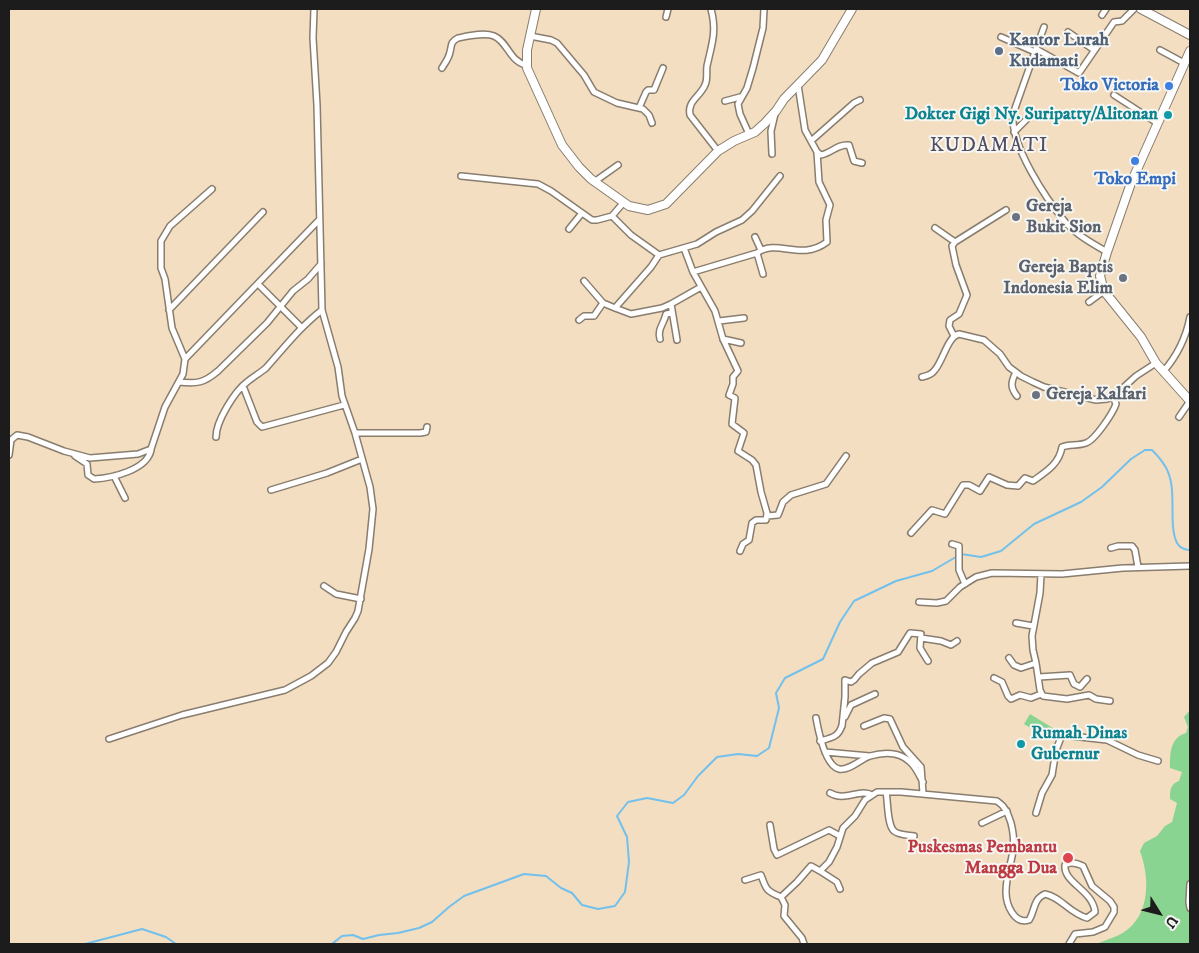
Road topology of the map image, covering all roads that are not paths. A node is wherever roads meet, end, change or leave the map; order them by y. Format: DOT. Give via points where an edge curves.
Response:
graph roads {
  1 [pos="314,9"];
  2 [pos="536,9"];
  3 [pos="668,9"];
  4 [pos="711,9"];
  5 [pos="764,9"];
  6 [pos="852,9"];
  7 [pos="1106,9"];
  8 [pos="1134,9"];
  9 [pos="1140,9"];
  10 [pos="1102,16"];
  11 [pos="666,17"];
  12 [pos="1044,27"];
  13 [pos="1068,32"];
  14 [pos="1190,35"];
  15 [pos="530,36"];
  16 [pos="1001,37"];
  17 [pos="1035,50"];
  18 [pos="1094,50"];
  19 [pos="1160,50"];
  20 [pos="1190,51"];
  21 [pos="1184,63"];
  22 [pos="526,65"];
  23 [pos="442,68"];
  24 [pos="663,68"];
  25 [pos="798,85"];
  26 [pos="1114,95"];
  27 [pos="740,97"];
  28 [pos="860,100"];
  29 [pos="725,101"];
  30 [pos="638,108"];
  31 [pos="776,111"];
  32 [pos="1027,119"];
  33 [pos="652,123"];
  34 [pos="1157,123"];
  35 [pos="1014,132"];
  36 [pos="749,134"];
  37 [pos="812,141"];
  38 [pos="718,151"];
  39 [pos="817,152"];
  40 [pos="772,154"];
  41 [pos="862,163"];
  42 [pos="618,165"];
  43 [pos="461,176"];
  44 [pos="780,176"];
  45 [pos="594,182"];
  46 [pos="212,189"];
  47 [pos="624,202"];
  48 [pos="1006,210"];
  49 [pos="263,212"];
  50 [pos="582,213"];
  51 [pos="612,216"];
  52 [pos="319,220"];
  53 [pos="935,228"];
  54 [pos="569,229"];
  55 [pos="755,238"];
  56 [pos="955,242"];
  57 [pos="684,248"];
  58 [pos="759,252"];
  59 [pos="1106,252"];
  60 [pos="659,255"];
  61 [pos="321,263"];
  62 [pos="693,272"];
  63 [pos="762,274"];
  64 [pos="584,281"];
  65 [pos="258,284"];
  66 [pos="701,287"];
  67 [pos="1104,291"];
  68 [pos="1089,302"];
  69 [pos="603,303"];
  70 [pos="670,304"];
  71 [pos="280,307"];
  72 [pos="615,308"];
  73 [pos="169,310"];
  74 [pos="322,310"];
  75 [pos="672,312"];
  76 [pos="1190,317"];
  77 [pos="744,318"];
  78 [pos="579,320"];
  79 [pos="718,321"];
  80 [pos="302,328"];
  81 [pos="954,336"];
  82 [pos="660,339"];
  83 [pos="723,339"];
  84 [pos="677,340"];
  85 [pos="741,344"];
  86 [pos="185,359"];
  87 [pos="1156,364"];
  88 [pos="1016,372"];
  89 [pos="1163,372"];
  90 [pos="922,377"];
  91 [pos="179,382"];
  92 [pos="243,386"];
  93 [pos="1017,396"];
  94 [pos="1113,396"];
  95 [pos="1190,401"];
  96 [pos="344,406"];
  97 [pos="1179,417"];
  98 [pos="427,427"];
  99 [pos="355,433"];
  100 [pos="216,437"];
  101 [pos="151,450"];
  102 [pos="72,454"];
  103 [pos="9,455"];
  104 [pos="846,456"];
  105 [pos="362,459"];
  106 [pos="114,476"];
  107 [pos="271,490"];
  108 [pos="125,498"];
  109 [pos="767,516"];
  110 [pos="911,533"];
  111 [pos="952,544"];
  112 [pos="1111,548"];
  113 [pos="740,551"];
  114 [pos="1190,566"];
  115 [pos="1138,567"];
  116 [pos="1041,574"];
  117 [pos="965,584"];
  118 [pos="324,586"];
  119 [pos="361,599"];
  120 [pos="920,602"];
  121 [pos="1016,623"];
  122 [pos="1033,626"];
  123 [pos="921,638"];
  124 [pos="957,641"];
  125 [pos="1009,658"];
  126 [pos="928,661"];
  127 [pos="1036,663"];
  128 [pos="1039,677"];
  129 [pos="994,678"];
  130 [pos="1087,679"];
  131 [pos="875,694"];
  132 [pos="1041,694"];
  133 [pos="1110,701"];
  134 [pos="816,718"];
  135 [pos="842,726"];
  136 [pos="864,726"];
  137 [pos="109,739"];
  138 [pos="820,741"];
  139 [pos="825,752"];
  140 [pos="870,756"];
  141 [pos="1158,761"];
  142 [pos="923,782"];
  143 [pos="886,792"];
  144 [pos="830,793"];
  145 [pos="923,793"];
  146 [pos="872,795"];
  147 [pos="1007,811"];
  148 [pos="1036,813"];
  149 [pos="982,824"];
  150 [pos="770,826"];
  151 [pos="840,836"];
  152 [pos="914,836"];
  153 [pos="820,870"];
  154 [pos="745,880"];
  155 [pos="1190,884"];
  156 [pos="840,889"];
  157 [pos="781,896"];
  158 [pos="1190,908"];
  159 [pos="804,944"];
  160 [pos="1069,944"];
  1 -- 52 [label="street"];
  2 -- 15 [label="street"];
  3 -- 11 [label="street"];
  4 -- 38 [label="street" via="715,26 706,80 689,109 690,115"];
  5 -- 27 [label="street" via="753,68 747,88"];
  6 -- 25 [label="street" via="822,60"];
  7 -- 10 [label="street"];
  8 -- 18 [label="street" via="1122,21 1114,22"];
  9 -- 14 [label="street"];
  12 -- 17 [label="street"];
  13 -- 18 [label="street"];
  15 -- 22 [label="street"];
  15 -- 30 [label="street" via="557,43 596,94"];
  16 -- 17 [label="street"];
  17 -- 18 [label="street" via="1078,73"];
  17 -- 35 [label="street" via="1014,108"];
  19 -- 21 [label="street"];
  20 -- 21 [label="street"];
  21 -- 34 [label="street"];
  22 -- 23 [label="street" via="513,58 495,37 486,35 454,40"];
  22 -- 45 [label="street" via="562,145"];
  24 -- 30 [label="street" via="654,90 646,92"];
  25 -- 31 [label="street"];
  25 -- 37 [label="street" via="805,130"];
  26 -- 34 [label="street"];
  27 -- 29 [label="street"];
  27 -- 36 [label="street" via="738,108"];
  28 -- 37 [label="street"];
  30 -- 33 [label="street" via="646,111"];
  31 -- 36 [label="street"];
  31 -- 40 [label="street" via="771,132"];
  32 -- 35 [label="street"];
  34 -- 59 [label="street"];
  35 -- 59 [label="street" via="1031,170 1066,222"];
  36 -- 38 [label="street"];
  37 -- 39 [label="street"];
  38 -- 47 [label="street" via="678,194 661,207 644,210"];
  39 -- 41 [label="street" via="824,155 837,146 849,145 854,161"];
  39 -- 58 [label="street" via="819,182 830,205 826,220 827,242 803,251 766,248"];
  42 -- 45 [label="street"];
  43 -- 50 [label="street" via="538,184"];
  44 -- 57 [label="street" via="742,220"];
  45 -- 47 [label="street"];
  46 -- 73 [label="street" via="170,226 161,241 161,268"];
  47 -- 51 [label="street"];
  48 -- 56 [label="street"];
  49 -- 73 [label="street"];
  50 -- 51 [label="street" via="592,220"];
  50 -- 54 [label="street"];
  51 -- 60 [label="street"];
  52 -- 61 [label="street"];
  52 -- 65 [label="street"];
  53 -- 56 [label="street"];
  55 -- 58 [label="street"];
  56 -- 81 [label="street" via="952,249 967,295 959,314 950,320"];
  57 -- 60 [label="street"];
  57 -- 62 [label="street"];
  58 -- 62 [label="street"];
  58 -- 63 [label="street"];
  59 -- 67 [label="street" via="1100,276"];
  60 -- 72 [label="street"];
  61 -- 71 [label="street"];
  61 -- 74 [label="street"];
  62 -- 66 [label="street"];
  64 -- 69 [label="street"];
  65 -- 71 [label="street"];
  65 -- 86 [label="street"];
  66 -- 70 [label="street"];
  66 -- 79 [label="street"];
  67 -- 68 [label="street"];
  67 -- 87 [label="street" via="1141,337"];
  69 -- 72 [label="street"];
  69 -- 78 [label="street" via="594,316 584,316"];
  70 -- 72 [label="street" via="631,314"];
  70 -- 75 [label="street"];
  71 -- 80 [label="street"];
  71 -- 91 [label="street" via="212,376 196,384"];
  73 -- 86 [label="street" via="172,328"];
  74 -- 80 [label="street"];
  74 -- 96 [label="street" via="338,367"];
  75 -- 82 [label="street" via="666,314 659,329"];
  75 -- 84 [label="street"];
  76 -- 89 [label="street" via="1181,345"];
  77 -- 79 [label="street"];
  79 -- 83 [label="street"];
  80 -- 92 [label="street" via="264,369"];
  81 -- 88 [label="street" via="959,334 984,340"];
  81 -- 90 [label="street" via="934,372"];
  83 -- 85 [label="street"];
  83 -- 109 [label="street" via="738,372 733,377 729,395 736,398 732,424 745,435 738,451 756,465"];
  86 -- 91 [label="street"];
  87 -- 89 [label="street"];
  87 -- 94 [label="street"];
  88 -- 93 [label="street" via="1011,384"];
  88 -- 94 [label="street" via="1044,387 1101,400"];
  89 -- 95 [label="street"];
  91 -- 101 [label="street" via="165,407"];
  92 -- 96 [label="street" via="257,422 262,426"];
  92 -- 100 [label="street" via="221,416"];
  94 -- 110 [label="street" via="1116,404 1113,412 1091,440 1062,447 1058,460 1033,481 1025,478 1018,486 989,477 980,491 963,484 945,514 932,510"];
  95 -- 97 [label="street"];
  96 -- 99 [label="street"];
  98 -- 99 [label="street" via="426,432 420,433"];
  99 -- 105 [label="street"];
  101 -- 102 [label="street" via="98,458"];
  101 -- 106 [label="street" via="144,462"];
  102 -- 103 [label="street" via="17,435 11,440"];
  102 -- 106 [label="street" via="86,464 88,476 92,479"];
  104 -- 109 [label="street" via="826,484 792,494 783,502 778,515"];
  105 -- 107 [label="street"];
  105 -- 119 [label="street" via="373,509"];
  106 -- 108 [label="street"];
  109 -- 113 [label="street" via="766,520 752,523 750,537"];
  111 -- 117 [label="street" via="959,546 958,570"];
  112 -- 115 [label="street" via="1132,546"];
  114 -- 115 [label="street"];
  115 -- 116 [label="street"];
  116 -- 117 [label="street" via="992,573"];
  116 -- 122 [label="street"];
  117 -- 120 [label="street" via="946,601"];
  118 -- 119 [label="street" via="336,594"];
  119 -- 137 [label="street" via="355,618 333,657 297,684 285,690 182,715"];
  121 -- 122 [label="street"];
  122 -- 127 [label="street" via="1032,646"];
  123 -- 124 [label="street" via="951,645"];
  123 -- 126 [label="street" via="920,652"];
  123 -- 135 [label="street" via="919,633 910,633 898,652 872,663 851,682 845,680"];
  125 -- 127 [label="street" via="1021,668"];
  127 -- 128 [label="street"];
  128 -- 130 [label="street" via="1070,675 1078,687"];
  128 -- 132 [label="street"];
  129 -- 132 [label="street" via="1002,682 1011,699"];
  131 -- 135 [label="street" via="851,705"];
  132 -- 133 [label="street" via="1067,698 1089,695"];
  134 -- 138 [label="street"];
  135 -- 138 [label="street" via="834,737"];
  136 -- 142 [label="street" via="884,718 890,719 902,747 919,764"];
  138 -- 139 [label="street"];
  139 -- 140 [label="street"];
  139 -- 140 [label="street" via="834,766 840,769"];
  140 -- 142 [label="street" via="895,754 904,757"];
  141 -- 148 [label="street" via="1107,740 1062,735 1052,775"];
  142 -- 145 [label="street"];
  143 -- 145 [label="street"];
  143 -- 146 [label="street"];
  143 -- 152 [label="street" via="892,830"];
  144 -- 146 [label="street" via="838,797"];
  145 -- 147 [label="street" via="997,801"];
  146 -- 151 [label="street" via="862,803"];
  147 -- 149 [label="street"];
  147 -- 160 [label="street" via="1014,850 1006,892 1016,918 1029,920 1037,900 1045,894 1077,915 1087,918 1095,912 1091,899 1066,873 1065,865 1075,862 1083,866 1092,886 1114,907 1105,928 1075,934"];
  150 -- 151 [label="street" via="777,855 829,830"];
  151 -- 153 [label="street" via="829,862"];
  153 -- 156 [label="street" via="837,882"];
  153 -- 157 [label="street" via="811,866"];
  154 -- 157 [label="street" via="761,875 766,888"];
  155 -- 158 [label="street"];
  157 -- 159 [label="street" via="785,905 784,916"];
}
